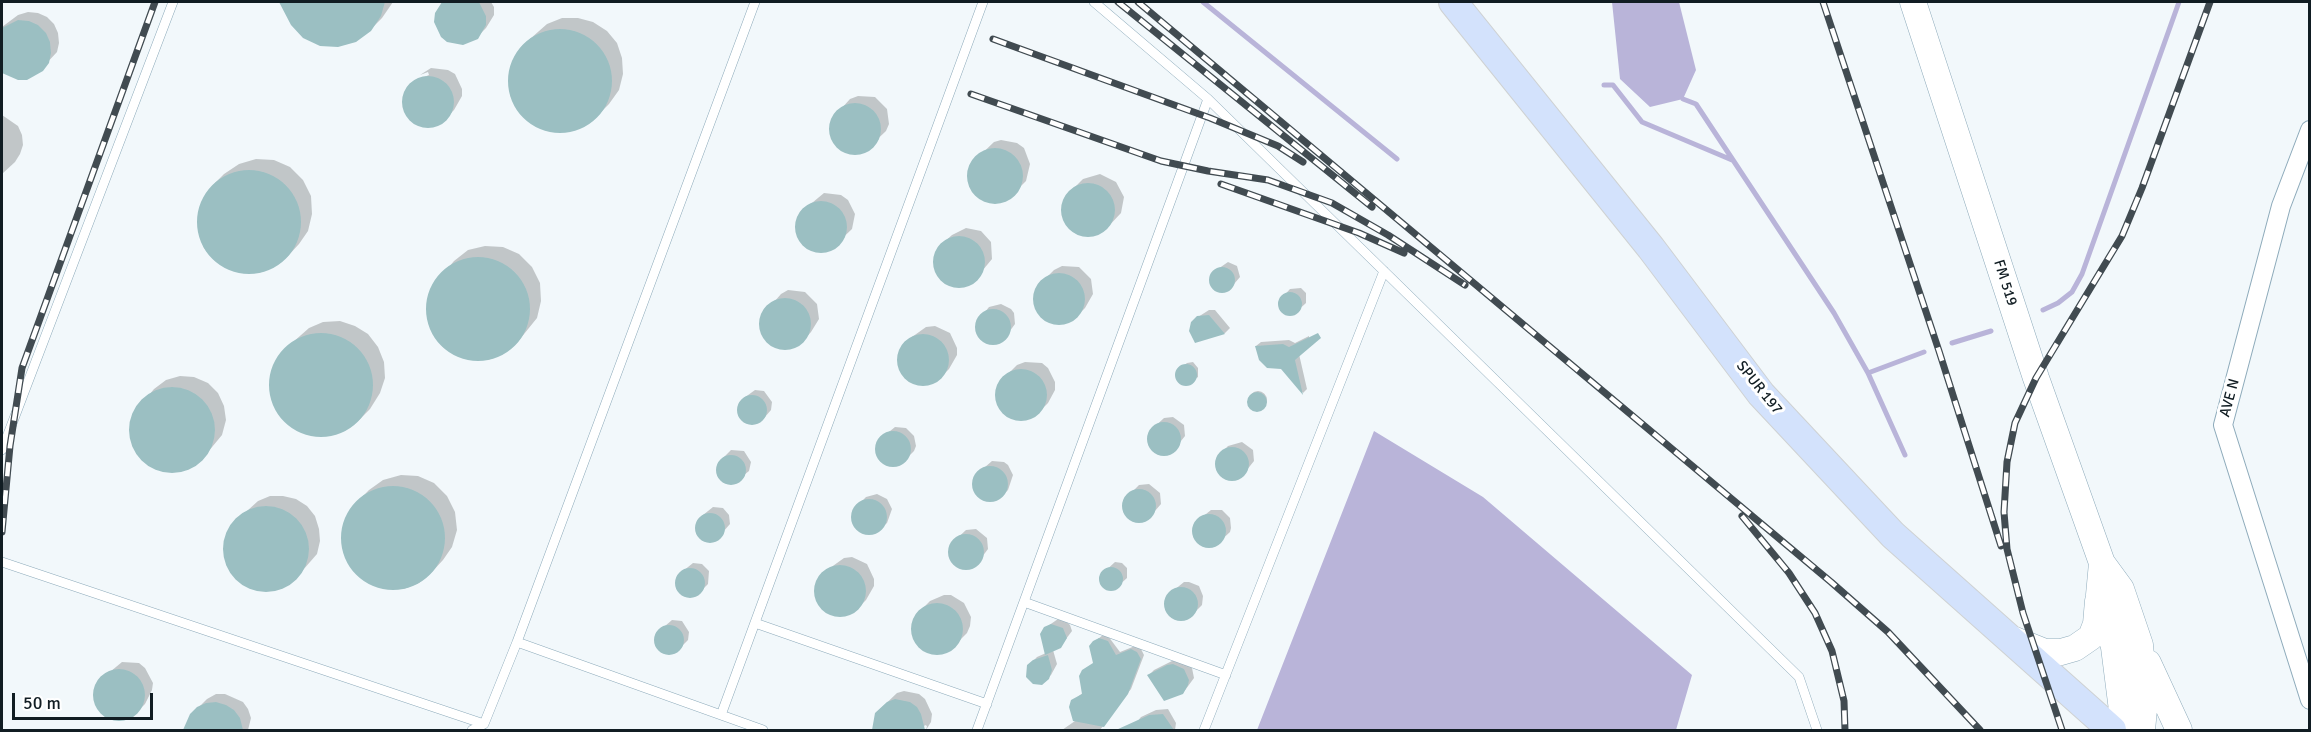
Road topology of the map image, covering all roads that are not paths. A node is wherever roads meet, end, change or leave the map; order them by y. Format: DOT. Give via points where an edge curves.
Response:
graph roads {
  1 [pos="173,2"];
  2 [pos="755,2"];
  3 [pos="983,2"];
  4 [pos="1094,2"];
  5 [pos="1453,2"];
  6 [pos="1913,2"];
  7 [pos="1208,99"];
  8 [pos="2310,130"];
  9 [pos="1384,271"];
  10 [pos="2,450"];
  11 [pos="2,562"];
  12 [pos="2102,563"];
  13 [pos="2099,595"];
  14 [pos="1024,602"];
  15 [pos="755,623"];
  16 [pos="2005,636"];
  17 [pos="517,642"];
  18 [pos="2140,645"];
  19 [pos="1226,675"];
  20 [pos="2310,700"];
  21 [pos="987,704"];
  22 [pos="721,715"];
  23 [pos="484,724"];
  24 [pos="472,730"];
  25 [pos="763,730"];
  26 [pos="977,730"];
  27 [pos="1204,730"];
  28 [pos="1817,730"];
  29 [pos="2112,730"];
  30 [pos="2128,730"];
  31 [pos="2142,730"];
  32 [pos="2179,730"];
  1 -- 10 [label="lane"];
  2 -- 17 [label="lane"];
  3 -- 15 [label="lane"];
  4 -- 7 [label="lane"];
  5 -- 16 [label="main road, SPUR 197" via="1651,248 1761,394 1893,535"];
  6 -- 12 [label="main road, FM 519 / FM 519" via="2036,378"];
  7 -- 9 [label="lane"];
  7 -- 14 [label="lane"];
  8 -- 20 [label="street, AVE N" via="2281,206 2223,425"];
  9 -- 19 [label="lane"];
  9 -- 28 [label="lane" via="1799,677"];
  11 -- 23 [label="lane"];
  12 -- 13 [label="main road, FM 519 / FM 519"];
  12 -- 18 [label="main road, FM 519 / FM 519" via="2121,589"];
  13 -- 16 [label="main road" via="2091,637 2075,648 2045,652"];
  13 -- 30 [label="main road, FM 519 / FM 519" via="2114,647"];
  14 -- 19 [label="lane"];
  14 -- 21 [label="lane"];
  15 -- 21 [label="lane"];
  15 -- 22 [label="lane"];
  16 -- 29 [label="main road, SPUR 197"];
  17 -- 22 [label="lane"];
  17 -- 23 [label="lane"];
  18 -- 31 [label="main road, FM 519 / FM 519" via="2145,699"];
  18 -- 32 [label="main road"];
  19 -- 27 [label="lane"];
  21 -- 26 [label="lane"];
  22 -- 25 [label="lane"];
  23 -- 24 [label="lane"];
}
